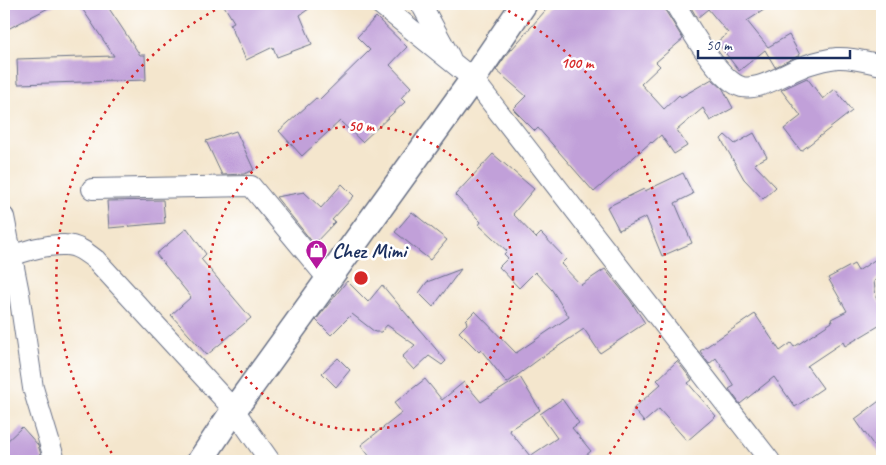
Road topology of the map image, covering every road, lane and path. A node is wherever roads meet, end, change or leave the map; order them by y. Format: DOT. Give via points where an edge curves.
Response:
graph roads {
  1 [pos="380,4"];
  2 [pos="421,4"];
  3 [pos="524,4"];
  4 [pos="675,4"];
  5 [pos="453,63"];
  6 [pos="882,66"];
  7 [pos="473,79"];
  8 [pos="92,189"];
  9 [pos="4,217"];
  10 [pos="8,256"];
  11 [pos="328,279"];
  12 [pos="234,410"];
  13 [pos="54,461"];
  14 [pos="200,461"];
  15 [pos="270,461"];
  16 [pos="770,461"];
  1 -- 5 [label="street"];
  2 -- 5 [label="street"];
  3 -- 7 [label="street"];
  4 -- 6 [label="street" via="707,54 725,75 741,86 750,88 808,64 836,58"];
  5 -- 7 [label="street"];
  7 -- 11 [label="street"];
  7 -- 16 [label="street"];
  8 -- 11 [label="street" via="251,186"];
  9 -- 10 [label="street"];
  10 -- 12 [label="street" via="66,244 83,250 96,260"];
  10 -- 13 [label="street" via="33,388"];
  11 -- 12 [label="street"];
  12 -- 14 [label="street"];
  12 -- 15 [label="street"];
}
